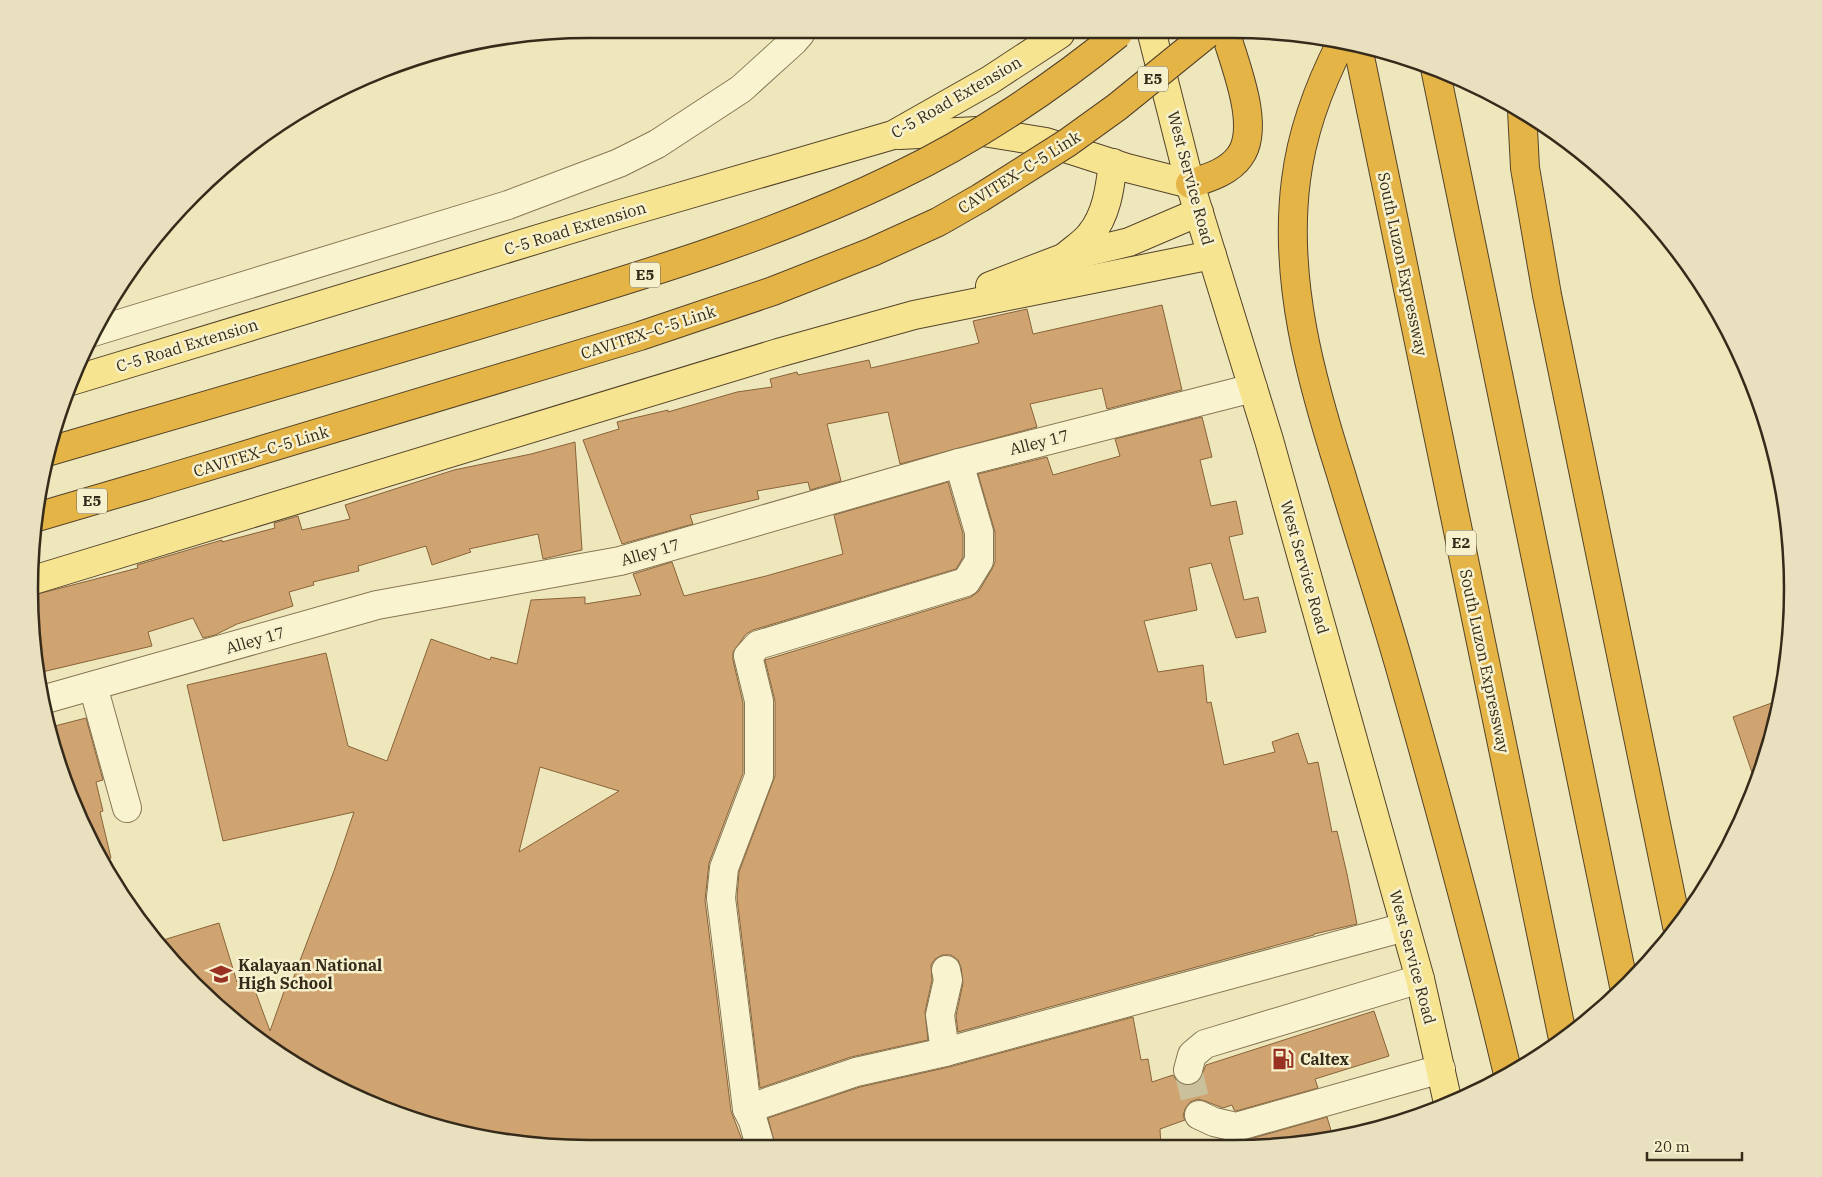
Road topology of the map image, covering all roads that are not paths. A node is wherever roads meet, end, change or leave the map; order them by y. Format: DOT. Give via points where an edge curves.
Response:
graph roads {
  1 [pos="797,38"];
  2 [pos="1054,38"];
  3 [pos="1113,38"];
  4 [pos="1153,38"];
  5 [pos="1202,38"];
  6 [pos="1227,38"];
  7 [pos="1338,47"];
  8 [pos="1359,52"];
  9 [pos="1437,76"];
  10 [pos="1522,119"];
  11 [pos="893,135"];
  12 [pos="1113,163"];
  13 [pos="1190,184"];
  14 [pos="1199,212"];
  15 [pos="1212,255"];
  16 [pos="1063,258"];
  17 [pos="914,315"];
  18 [pos="102,329"];
  19 [pos="79,379"];
  20 [pos="1253,388"];
  21 [pos="55,449"];
  22 [pos="959,463"];
  23 [pos="42,516"];
  24 [pos="38,578"];
  25 [pos="93,686"];
  26 [pos="49,698"];
  27 [pos="127,808"];
  28 [pos="1675,918"];
  29 [pos="1405,927"];
  30 [pos="946,970"];
  31 [pos="1420,979"];
  32 [pos="1622,979"];
  33 [pos="1561,1031"];
  34 [pos="946,1052"];
  35 [pos="1506,1067"];
  36 [pos="1441,1069"];
  37 [pos="1188,1070"];
  38 [pos="1447,1097"];
  39 [pos="747,1109"];
  40 [pos="1199,1115"];
  41 [pos="759,1140"];
  1 -- 18 [label="street" via="741,89 657,144 619,163 508,205"];
  2 -- 11 [label="main road, C-5 Road Extension" via="990,80"];
  3 -- 21 [label="highway, E5, bridge" via="1047,88 956,145 898,176 764,233 636,278"];
  4 -- 13 [label="main road, West Service Road"];
  5 -- 23 [label="highway, CAVITEX–C-5 Link / E5, bridge" via="1118,107 1067,143 938,222 865,255 773,291 640,336"];
  6 -- 13 [label="highway" via="1244,94 1248,128 1246,144 1232,165"];
  7 -- 35 [label="highway" via="1310,114 1296,179 1293,226 1296,290 1324,422 1399,662"];
  8 -- 33 [label="highway, South Luzon Expressway / E2"];
  9 -- 32 [label="highway"];
  10 -- 28 [label="highway" via="1525,168 1547,294"];
  11 -- 12 [label="main road" via="977,131 1046,142"];
  11 -- 19 [label="main road, C-5 Road Extension"];
  12 -- 13 [label="main road"];
  12 -- 16 [label="main road" via="1102,215 1091,234"];
  13 -- 14 [label="main road, West Service Road"];
  14 -- 15 [label="main road, West Service Road"];
  14 -- 16 [label="main road" via="1129,242"];
  15 -- 17 [label="main road"];
  15 -- 20 [label="main road, West Service Road"];
  16 -- 17 [label="main road"];
  17 -- 24 [label="main road" via="768,356"];
  20 -- 22 [label="street, Alley 17"];
  20 -- 29 [label="main road, West Service Road"];
  22 -- 25 [label="street, Alley 17" via="620,561 378,605"];
  22 -- 39 [label="street" via="979,532 979,561 966,582 758,645 748,656 759,701 759,776 724,868 721,898"];
  25 -- 26 [label="street, Alley 17"];
  25 -- 27 [label="street"];
  29 -- 31 [label="main road, West Service Road"];
  29 -- 34 [label="street"];
  30 -- 34 [label="street" via="948,980 940,1015"];
  31 -- 36 [label="main road, West Service Road"];
  31 -- 37 [label="street" via="1206,1044 1192,1055"];
  34 -- 39 [label="street" via="856,1072"];
  36 -- 38 [label="main road, West Service Road"];
  36 -- 40 [label="street" via="1236,1127"];
  39 -- 41 [label="street"];
}
